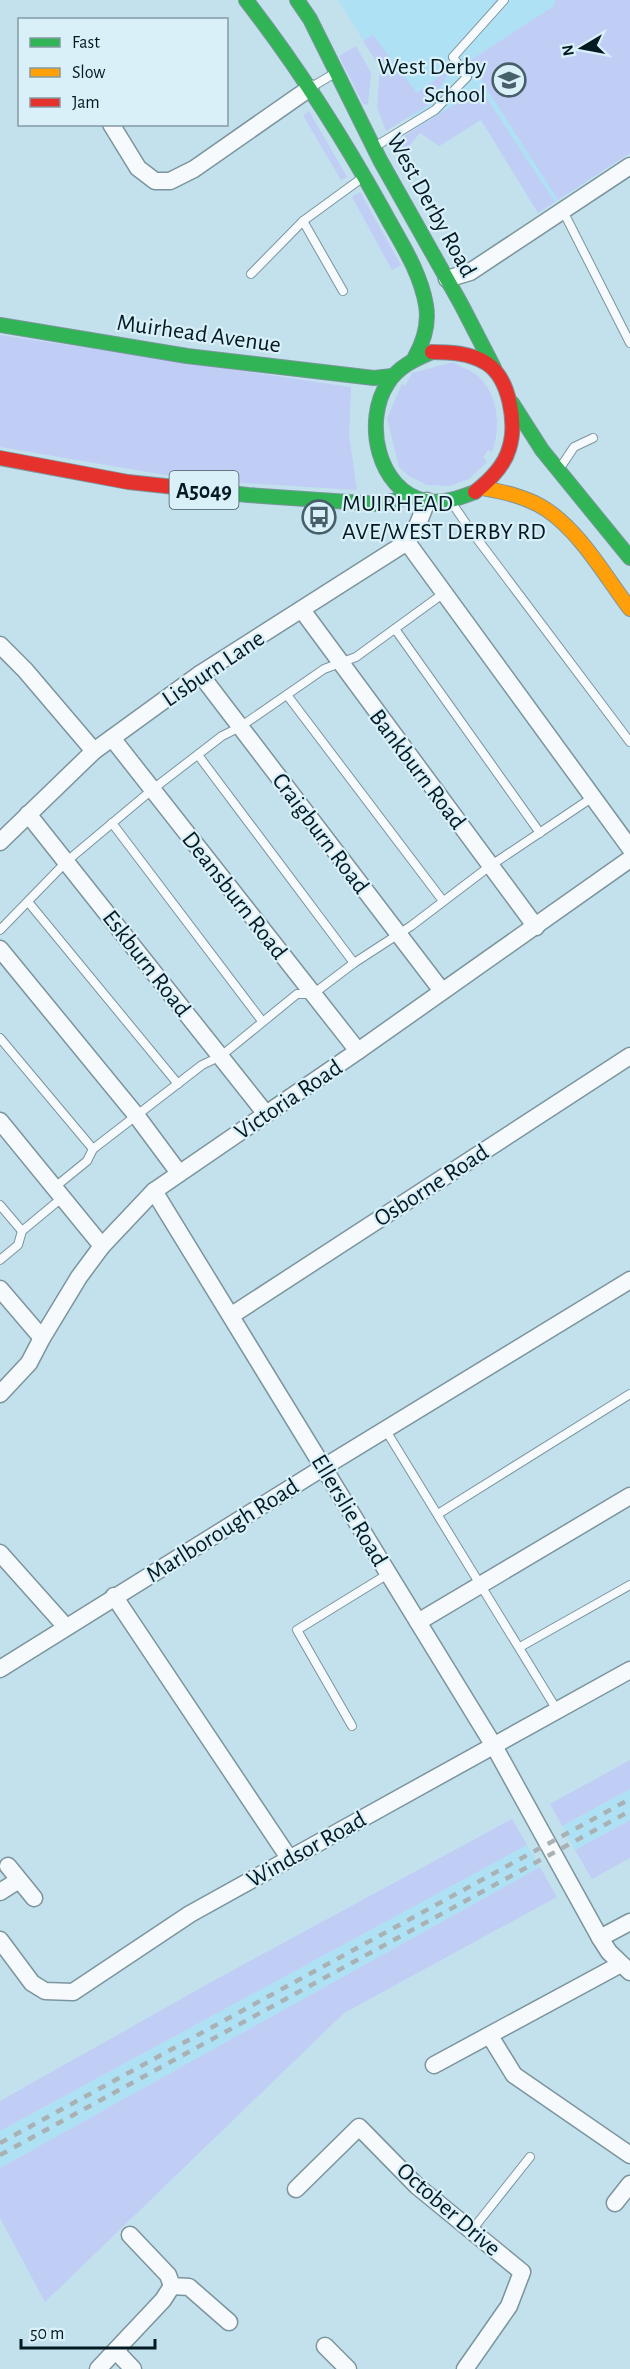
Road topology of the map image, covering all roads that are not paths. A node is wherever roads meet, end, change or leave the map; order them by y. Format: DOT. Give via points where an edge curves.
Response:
graph roads {
  1 [pos="246,0"];
  2 [pos="297,0"];
  3 [pos="504,0"];
  4 [pos="336,72"];
  5 [pos="310,88"];
  6 [pos="112,126"];
  7 [pos="373,147"];
  8 [pos="630,166"];
  9 [pos="364,176"];
  10 [pos="563,211"];
  11 [pos="303,221"];
  12 [pos="251,274"];
  13 [pos="447,279"];
  14 [pos="343,291"];
  15 [pos="0,325"];
  16 [pos="630,343"];
  17 [pos="415,357"];
  18 [pos="495,368"];
  19 [pos="392,376"];
  20 [pos="508,395"];
  21 [pos="593,438"];
  22 [pos="0,458"];
  23 [pos="558,470"];
  24 [pos="482,488"];
  25 [pos="410,497"];
  26 [pos="450,500"];
  27 [pos="427,501"];
  28 [pos="407,542"];
  29 [pos="628,555"];
  30 [pos="444,592"];
  31 [pos="630,609"];
  32 [pos="302,610"];
  33 [pos="395,629"];
  34 [pos="0,645"];
  35 [pos="340,664"];
  36 [pos="200,674"];
  37 [pos="287,695"];
  38 [pos="240,727"];
  39 [pos="112,738"];
  40 [pos="630,742"];
  41 [pos="94,751"];
  42 [pos="198,755"];
  43 [pos="153,789"];
  44 [pos="593,797"];
  45 [pos="28,814"];
  46 [pos="112,823"];
  47 [pos="540,833"];
  48 [pos="0,842"];
  49 [pos="630,848"];
  50 [pos="630,859"];
  51 [pos="67,861"];
  52 [pos="490,866"];
  53 [pos="443,901"];
  54 [pos="29,903"];
  55 [pos="536,927"];
  56 [pos="0,930"];
  57 [pos="397,934"];
  58 [pos="0,949"];
  59 [pos="354,963"];
  60 [pos="442,992"];
  61 [pos="313,994"];
  62 [pos="262,1021"];
  63 [pos="0,1038"];
  64 [pos="358,1051"];
  65 [pos="221,1056"];
  66 [pos="630,1056"];
  67 [pos="178,1084"];
  68 [pos="266,1114"];
  69 [pos="136,1115"];
  70 [pos="0,1121"];
  71 [pos="93,1149"];
  72 [pos="179,1173"];
  73 [pos="154,1191"];
  74 [pos="59,1192"];
  75 [pos="0,1205"];
  76 [pos="22,1231"];
  77 [pos="102,1246"];
  78 [pos="0,1260"];
  79 [pos="630,1280"];
  80 [pos="0,1288"];
  81 [pos="232,1315"];
  82 [pos="42,1338"];
  83 [pos="0,1394"];
  84 [pos="630,1394"];
  85 [pos="385,1430"];
  86 [pos="324,1467"];
  87 [pos="630,1496"];
  88 [pos="438,1514"];
  89 [pos="0,1553"];
  90 [pos="388,1574"];
  91 [pos="482,1584"];
  92 [pos="630,1585"];
  93 [pos="114,1596"];
  94 [pos="418,1622"];
  95 [pos="66,1628"];
  96 [pos="520,1647"];
  97 [pos="0,1669"];
  98 [pos="630,1670"];
  99 [pos="557,1710"];
  100 [pos="352,1726"];
  101 [pos="494,1746"];
  102 [pos="288,1858"];
  103 [pos="8,1866"];
  104 [pos="20,1880"];
  105 [pos="0,1892"];
  106 [pos="34,1898"];
  107 [pos="630,1922"];
  108 [pos="600,1938"];
  109 [pos="0,1940"];
  110 [pos="626,1968"];
  111 [pos="490,2036"];
  112 [pos="434,2066"];
  113 [pos="630,2155"];
  114 [pos="530,2157"];
  115 [pos="630,2184"];
  116 [pos="296,2189"];
  117 [pos="615,2203"];
  118 [pos="472,2230"];
  119 [pos="129,2235"];
  120 [pos="172,2286"];
  121 [pos="229,2322"];
  122 [pos="325,2346"];
  123 [pos="116,2351"];
  124 [pos="98,2369"];
  125 [pos="133,2369"];
  126 [pos="348,2369"];
  127 [pos="465,2369"];
  1 -- 5 [label="main road, West Derby Road"];
  2 -- 4 [label="main road, West Derby Road"];
  3 -- 7 [label="lane" via="453,57 466,76 435,110"];
  4 -- 5 [label="lane"];
  4 -- 7 [label="main road, West Derby Road"];
  5 -- 6 [label="street" via="194,169 170,181 155,181 138,168"];
  5 -- 9 [label="main road, West Derby Road"];
  7 -- 13 [label="main road, West Derby Road"];
  8 -- 10 [label="street"];
  9 -- 11 [label="lane"];
  9 -- 17 [label="main road, West Derby Road" via="421,284 427,322"];
  10 -- 13 [label="street" via="470,272"];
  10 -- 16 [label="lane"];
  11 -- 12 [label="lane"];
  11 -- 14 [label="lane"];
  13 -- 18 [label="main road, West Derby Road"];
  15 -- 19 [label="main road, Muirhead Avenue" via="198,358 374,378"];
  17 -- 18 [label="main road" via="453,352"];
  17 -- 19 [label="main road"];
  18 -- 20 [label="main road, A5049"];
  19 -- 25 [label="main road" via="377,407 377,449 392,482"];
  20 -- 23 [label="main road, A5049" via="530,434"];
  20 -- 24 [label="main road, A5049" via="512,441 502,468"];
  21 -- 23 [label="lane" via="574,447"];
  22 -- 25 [label="main road, A5049" via="128,482 248,495 378,504"];
  23 -- 29 [label="main road, A5049"];
  24 -- 26 [label="main road, A5049"];
  24 -- 31 [label="main road" via="522,498 548,511 569,531"];
  25 -- 27 [label="main road, A5049"];
  26 -- 27 [label="main road, A5049"];
  26 -- 40 [label="lane"];
  27 -- 28 [label="street, Lisburn Lane"];
  28 -- 30 [label="street"];
  28 -- 32 [label="street, Lisburn Lane"];
  30 -- 33 [label="lane"];
  30 -- 44 [label="street"];
  32 -- 35 [label="street, Bankburn Road"];
  32 -- 36 [label="street, Lisburn Lane"];
  33 -- 35 [label="lane"];
  33 -- 47 [label="lane"];
  34 -- 41 [label="street"];
  35 -- 37 [label="lane" via="324,669"];
  35 -- 52 [label="street, Bankburn Road"];
  36 -- 38 [label="street, Craigburn Road"];
  36 -- 39 [label="street, Lisburn Lane"];
  37 -- 38 [label="lane"];
  37 -- 53 [label="lane"];
  38 -- 42 [label="lane"];
  38 -- 57 [label="street, Craigburn Road"];
  39 -- 41 [label="street, Lisburn Lane"];
  39 -- 43 [label="street, Deansburn Road"];
  41 -- 45 [label="street, Lisburn Lane"];
  42 -- 43 [label="lane"];
  42 -- 59 [label="lane"];
  43 -- 46 [label="lane"];
  43 -- 61 [label="street, Deansburn Road"];
  44 -- 47 [label="lane"];
  44 -- 49 [label="street"];
  45 -- 48 [label="street, Lisburn Lane"];
  45 -- 51 [label="street, Eskburn Road"];
  46 -- 51 [label="lane"];
  46 -- 62 [label="lane"];
  47 -- 52 [label="lane"];
  50 -- 55 [label="street, Victoria Road"];
  51 -- 54 [label="lane"];
  51 -- 65 [label="street, Eskburn Road"];
  52 -- 53 [label="lane"];
  52 -- 55 [label="street, Bankburn Road"];
  53 -- 57 [label="lane"];
  54 -- 56 [label="lane"];
  54 -- 67 [label="lane"];
  55 -- 60 [label="street, Victoria Road"];
  57 -- 59 [label="lane"];
  57 -- 60 [label="street, Craigburn Road"];
  58 -- 69 [label="street"];
  59 -- 61 [label="lane"];
  60 -- 64 [label="street, Victoria Road"];
  61 -- 62 [label="lane" via="297,994"];
  61 -- 64 [label="street, Deansburn Road"];
  62 -- 65 [label="lane"];
  63 -- 71 [label="lane"];
  64 -- 68 [label="street, Victoria Road"];
  65 -- 67 [label="lane"];
  65 -- 68 [label="street, Eskburn Road"];
  66 -- 81 [label="street, Osborne Road"];
  67 -- 69 [label="lane"];
  68 -- 72 [label="street, Victoria Road"];
  69 -- 71 [label="lane"];
  69 -- 72 [label="street"];
  70 -- 74 [label="street"];
  71 -- 74 [label="lane"];
  72 -- 73 [label="street, Victoria Road"];
  73 -- 77 [label="street, Victoria Road"];
  73 -- 81 [label="street, Ellerslie Road"];
  74 -- 76 [label="lane"];
  74 -- 77 [label="street"];
  75 -- 76 [label="lane"];
  76 -- 78 [label="lane" via="18,1245"];
  77 -- 82 [label="street, Victoria Road"];
  79 -- 85 [label="street, Marlborough Road"];
  80 -- 82 [label="street"];
  81 -- 86 [label="street, Ellerslie Road"];
  82 -- 83 [label="street, Victoria Road" via="29,1363"];
  84 -- 88 [label="lane"];
  85 -- 86 [label="street, Marlborough Road"];
  85 -- 88 [label="lane"];
  86 -- 90 [label="street, Ellerslie Road"];
  86 -- 93 [label="street, Marlborough Road"];
  87 -- 91 [label="street"];
  88 -- 91 [label="lane"];
  89 -- 95 [label="street"];
  90 -- 94 [label="street, Ellerslie Road"];
  90 -- 100 [label="lane" via="297,1630"];
  91 -- 94 [label="street"];
  91 -- 96 [label="lane"];
  92 -- 96 [label="lane"];
  93 -- 95 [label="street, Marlborough Road"];
  93 -- 102 [label="street"];
  94 -- 101 [label="street, Ellerslie Road"];
  95 -- 97 [label="street, Marlborough Road"];
  96 -- 99 [label="lane"];
  98 -- 99 [label="street, Windsor Road"];
  99 -- 101 [label="street, Windsor Road"];
  101 -- 102 [label="street, Windsor Road"];
  101 -- 108 [label="street, Ellerslie Road"];
  102 -- 109 [label="street, Windsor Road" via="190,1914 73,1992 45,1990 32,1983"];
  103 -- 104 [label="street"];
  104 -- 105 [label="street"];
  104 -- 106 [label="street"];
  107 -- 108 [label="street"];
  108 -- 110 [label="street, Ellerslie Road"];
  110 -- 111 [label="street"];
  111 -- 112 [label="street"];
  111 -- 113 [label="street" via="514,2075"];
  114 -- 118 [label="lane"];
  115 -- 117 [label="street"];
  116 -- 118 [label="street, October Drive" via="359,2127 417,2186"];
  118 -- 127 [label="street, October Drive" via="522,2272 509,2306"];
  119 -- 120 [label="street" via="168,2275"];
  120 -- 121 [label="street" via="189,2287"];
  120 -- 123 [label="street"];
  122 -- 126 [label="street"];
  123 -- 124 [label="street"];
  123 -- 125 [label="street"];
}
